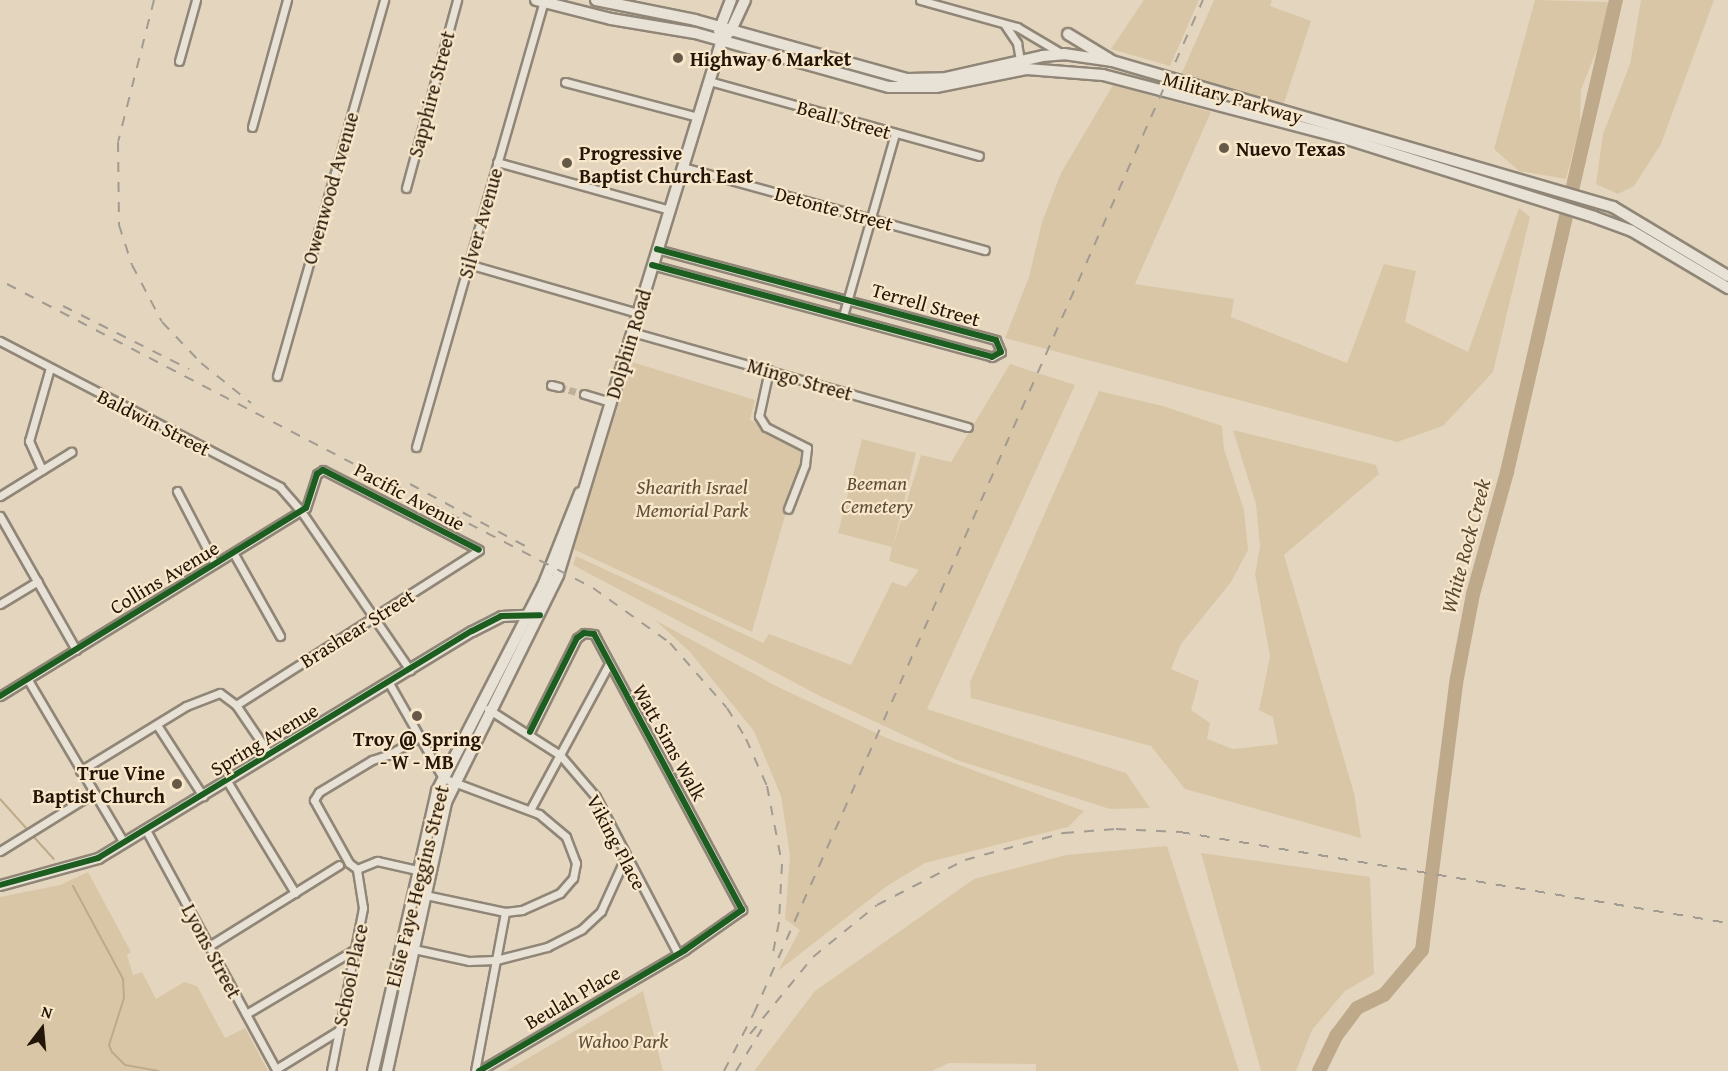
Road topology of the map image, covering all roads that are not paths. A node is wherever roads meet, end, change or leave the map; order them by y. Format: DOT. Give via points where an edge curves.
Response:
graph roads {
  1 [pos="196,0"];
  2 [pos="287,0"];
  3 [pos="384,0"];
  4 [pos="457,0"];
  5 [pos="731,0"];
  6 [pos="745,0"];
  7 [pos="920,0"];
  8 [pos="541,1"];
  9 [pos="600,1"];
  10 [pos="601,17"];
  11 [pos="1005,25"];
  12 [pos="718,26"];
  13 [pos="731,30"];
  14 [pos="1068,34"];
  15 [pos="722,40"];
  16 [pos="1064,54"];
  17 [pos="1112,61"];
  18 [pos="178,62"];
  19 [pos="1023,65"];
  20 [pos="709,81"];
  21 [pos="565,82"];
  22 [pos="1261,105"];
  23 [pos="698,117"];
  24 [pos="1257,118"];
  25 [pos="252,127"];
  26 [pos="895,133"];
  27 [pos="979,156"];
  28 [pos="497,162"];
  29 [pos="1447,165"];
  30 [pos="683,167"];
  31 [pos="406,188"];
  32 [pos="670,210"];
  33 [pos="872,218"];
  34 [pos="657,249"];
  35 [pos="986,250"];
  36 [pos="468,264"];
  37 [pos="652,265"];
  38 [pos="1728,276"];
  39 [pos="1728,288"];
  40 [pos="849,299"];
  41 [pos="638,313"];
  42 [pos="843,316"];
  43 [pos="632,332"];
  44 [pos="0,341"];
  45 [pos="50,368"];
  46 [pos="769,370"];
  47 [pos="277,376"];
  48 [pos="551,385"];
  49 [pos="559,387"];
  50 [pos="584,394"];
  51 [pos="611,402"];
  52 [pos="968,427"];
  53 [pos="416,447"];
  54 [pos="70,452"];
  55 [pos="42,470"];
  56 [pos="177,491"];
  57 [pos="0,496"];
  58 [pos="788,508"];
  59 [pos="301,511"];
  60 [pos="0,516"];
  61 [pos="479,550"];
  62 [pos="234,554"];
  63 [pos="215,564"];
  64 [pos="38,581"];
  65 [pos="0,604"];
  66 [pos="534,614"];
  67 [pos="375,616"];
  68 [pos="280,636"];
  69 [pos="76,650"];
  70 [pos="609,663"];
  71 [pos="410,670"];
  72 [pos="28,680"];
  73 [pos="389,683"];
  74 [pos="0,696"];
  75 [pos="236,705"];
  76 [pos="480,705"];
  77 [pos="491,711"];
  78 [pos="157,725"];
  79 [pos="530,732"];
  80 [pos="419,737"];
  81 [pos="270,755"];
  82 [pos="560,755"];
  83 [pos="80,771"];
  84 [pos="442,778"];
  85 [pos="226,782"];
  86 [pos="453,784"];
  87 [pos="92,794"];
  88 [pos="203,796"];
  89 [pos="530,810"];
  90 [pos="146,830"];
  91 [pos="124,843"];
  92 [pos="0,851"];
  93 [pos="625,858"];
  94 [pos="339,865"];
  95 [pos="357,868"];
  96 [pos="417,870"];
  97 [pos="0,885"];
  98 [pos="295,893"];
  99 [pos="425,895"];
  100 [pos="505,912"];
  101 [pos="209,946"];
  102 [pos="400,946"];
  103 [pos="357,948"];
  104 [pos="412,950"];
  105 [pos="680,953"];
  106 [pos="496,960"];
  107 [pos="246,1014"];
  108 [pos="339,1031"];
  109 [pos="374,1069"];
  110 [pos="277,1070"];
  111 [pos="331,1071"];
  112 [pos="388,1071"];
  113 [pos="477,1071"];
  1 -- 18 [label="street"];
  2 -- 25 [label="street"];
  3 -- 47 [label="street, Owenwood Avenue"];
  4 -- 31 [label="street, Sapphire Street"];
  5 -- 12 [label="main road"];
  6 -- 13 [label="main road, Dolphin Road"];
  7 -- 11 [label="street"];
  8 -- 10 [label="main road, Military Parkway"];
  8 -- 28 [label="street, Silver Avenue"];
  9 -- 10 [label="main road"];
  9 -- 12 [label="main road, Military Parkway"];
  10 -- 15 [label="main road, Military Parkway"];
  11 -- 16 [label="street" via="1017,27"];
  11 -- 19 [label="street" via="1017,43"];
  12 -- 13 [label="main road, Military Parkway"];
  12 -- 15 [label="main road"];
  13 -- 15 [label="main road, Dolphin Road"];
  13 -- 19 [label="main road, Military Parkway" via="907,79 946,78"];
  14 -- 17 [label="main road"];
  15 -- 19 [label="main road, Military Parkway" via="860,81 905,89 948,86"];
  15 -- 20 [label="main road, Dolphin Road"];
  16 -- 17 [label="main road, Military Parkway"];
  16 -- 19 [label="main road, Military Parkway"];
  17 -- 22 [label="main road, Military Parkway"];
  19 -- 24 [label="main road, Military Parkway" via="1103,75"];
  20 -- 23 [label="main road, Dolphin Road"];
  20 -- 26 [label="street, Beall Street"];
  21 -- 23 [label="street"];
  22 -- 24 [label="main road"];
  22 -- 29 [label="main road, Military Parkway"];
  23 -- 30 [label="main road, Dolphin Road"];
  24 -- 29 [label="main road, Military Parkway"];
  26 -- 27 [label="street, Beall Street"];
  26 -- 33 [label="street"];
  28 -- 32 [label="street"];
  28 -- 36 [label="street, Silver Avenue"];
  29 -- 38 [label="main road, Military Parkway" via="1524,180 1599,203 1635,219"];
  29 -- 39 [label="main road, Military Parkway" via="1519,195 1632,231"];
  30 -- 32 [label="main road, Dolphin Road"];
  30 -- 33 [label="street, Detonte Street"];
  32 -- 34 [label="main road, Dolphin Road"];
  33 -- 35 [label="street, Detonte Street"];
  33 -- 40 [label="street"];
  34 -- 37 [label="main road, Dolphin Road"];
  34 -- 40 [label="street, Terrell Street"];
  36 -- 41 [label="street"];
  36 -- 53 [label="street, Silver Avenue"];
  37 -- 41 [label="main road, Dolphin Road"];
  37 -- 42 [label="street, Terrell Street"];
  40 -- 42 [label="street"];
  40 -- 42 [label="street, Terrell Street" via="996,340 1001,352 992,357"];
  41 -- 43 [label="main road, Dolphin Road"];
  43 -- 46 [label="street, Mingo Street"];
  43 -- 51 [label="main road, Dolphin Road"];
  44 -- 45 [label="street, Baldwin Street"];
  45 -- 55 [label="street" via="29,441"];
  45 -- 59 [label="street, Baldwin Street" via="280,487"];
  46 -- 52 [label="street, Mingo Street"];
  46 -- 58 [label="street" via="759,416 766,427 807,448 805,465"];
  48 -- 49 [label="street"];
  50 -- 51 [label="street"];
  51 -- 66 [label="main road, Dolphin Road" via="564,558"];
  54 -- 55 [label="street"];
  55 -- 57 [label="street"];
  56 -- 63 [label="street"];
  59 -- 61 [label="street, Pacific Avenue" via="308,506 317,474 325,470"];
  59 -- 62 [label="street, Collins Avenue"];
  59 -- 67 [label="street, Baldwin Street"];
  60 -- 64 [label="street"];
  61 -- 67 [label="street, Brashear Street"];
  62 -- 63 [label="street, Collins Avenue"];
  62 -- 68 [label="street"];
  63 -- 69 [label="street, Collins Avenue"];
  64 -- 65 [label="street"];
  64 -- 69 [label="street"];
  66 -- 71 [label="street, Spring Avenue" via="491,621"];
  66 -- 76 [label="main road, Elsie Faye Heggins Street"];
  66 -- 77 [label="main road, Elsie Faye Heggins Street"];
  67 -- 71 [label="street, Baldwin Street"];
  67 -- 75 [label="street, Brashear Street"];
  69 -- 72 [label="street, Collins Avenue"];
  70 -- 79 [label="street, Watt Sims Walk" via="594,634 580,634"];
  70 -- 82 [label="street"];
  70 -- 105 [label="street, Watt Sims Walk" via="742,907 741,914"];
  71 -- 73 [label="street, Spring Avenue"];
  72 -- 74 [label="street, Collins Avenue"];
  72 -- 83 [label="street"];
  73 -- 80 [label="street"];
  73 -- 81 [label="street, Spring Avenue"];
  75 -- 78 [label="street" via="220,693 186,706"];
  75 -- 81 [label="street"];
  76 -- 77 [label="street, Viking Place"];
  76 -- 84 [label="main road, Elsie Faye Heggins Street"];
  77 -- 79 [label="street, Viking Place"];
  77 -- 86 [label="main road, Elsie Faye Heggins Street"];
  78 -- 83 [label="street"];
  78 -- 88 [label="street"];
  79 -- 82 [label="street, Viking Place"];
  80 -- 84 [label="street"];
  80 -- 95 [label="street" via="372,760 315,798 316,809 349,863"];
  81 -- 85 [label="street, Spring Avenue"];
  82 -- 89 [label="street"];
  82 -- 93 [label="street, Viking Place" via="596,797"];
  83 -- 87 [label="street"];
  84 -- 86 [label="street"];
  84 -- 96 [label="main road, Elsie Faye Heggins Street"];
  85 -- 88 [label="street, Spring Avenue"];
  85 -- 98 [label="street"];
  86 -- 89 [label="street"];
  86 -- 99 [label="main road, Elsie Faye Heggins Street" via="440,822"];
  87 -- 91 [label="street"];
  87 -- 92 [label="street"];
  88 -- 90 [label="street, Spring Avenue"];
  89 -- 100 [label="street" via="566,837 574,851 576,870 568,887 550,900"];
  90 -- 91 [label="street, Spring Avenue"];
  90 -- 101 [label="street, Lyons Street"];
  91 -- 97 [label="street, Spring Avenue" via="70,869"];
  93 -- 105 [label="street, Viking Place"];
  93 -- 106 [label="street" via="609,900 593,921 547,947"];
  94 -- 98 [label="street"];
  95 -- 96 [label="street" via="377,861"];
  95 -- 103 [label="street, School Place" via="363,908"];
  96 -- 102 [label="main road, Elsie Faye Heggins Street"];
  98 -- 101 [label="street"];
  99 -- 100 [label="street"];
  99 -- 104 [label="main road, Elsie Faye Heggins Street"];
  100 -- 106 [label="street, Beulah Place"];
  101 -- 107 [label="street, Lyons Street"];
  102 -- 104 [label="street"];
  102 -- 109 [label="main road, Elsie Faye Heggins Street"];
  103 -- 107 [label="street"];
  103 -- 108 [label="street, School Place"];
  104 -- 106 [label="street" via="456,960"];
  104 -- 112 [label="main road, Elsie Faye Heggins Street"];
  105 -- 113 [label="street, Beulah Place"];
  106 -- 113 [label="street, Beulah Place"];
  107 -- 110 [label="street, Lyons Street"];
  108 -- 110 [label="street"];
  108 -- 111 [label="street, School Place"];
  109 -- 112 [label="street"];
}
